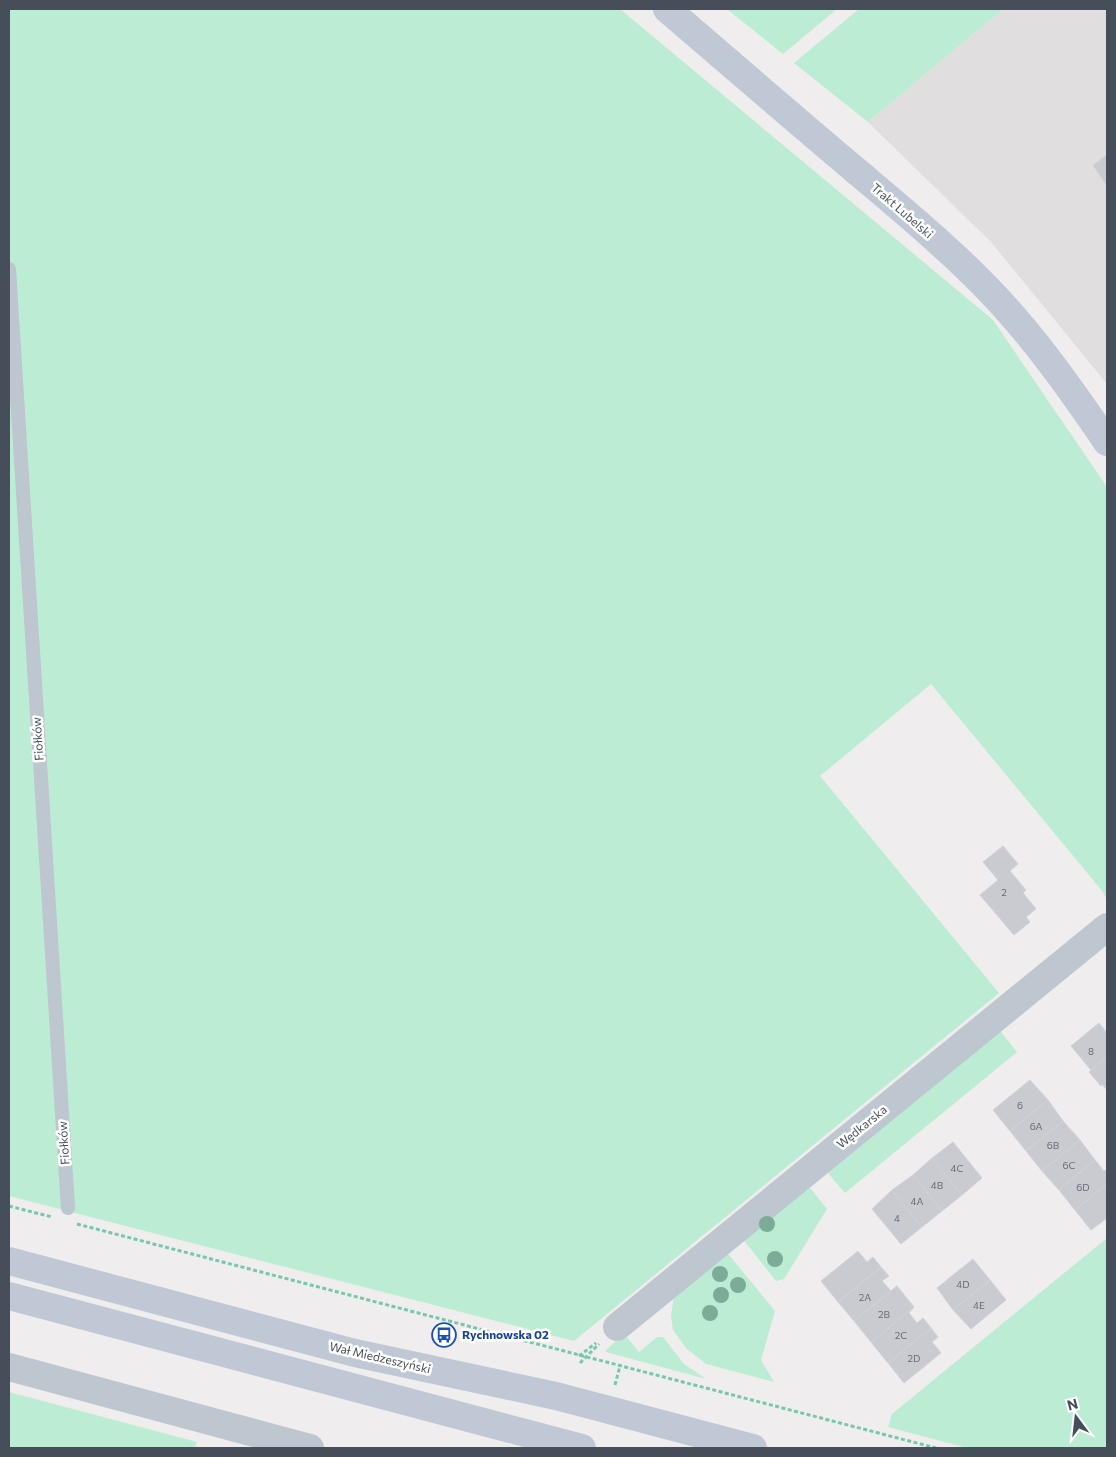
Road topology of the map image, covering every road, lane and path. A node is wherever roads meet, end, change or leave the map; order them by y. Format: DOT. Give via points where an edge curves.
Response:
graph roads {
  1 [pos="667,9"];
  2 [pos="9,269"];
  3 [pos="1107,442"];
  4 [pos="1107,927"];
  5 [pos="9,1206"];
  6 [pos="66,1216"];
  7 [pos="9,1261"];
  8 [pos="9,1296"];
  9 [pos="616,1327"];
  10 [pos="620,1366"];
  11 [pos="9,1368"];
  12 [pos="614,1388"];
  13 [pos="731,1446"];
  14 [pos="310,1448"];
  15 [pos="582,1448"];
  16 [pos="936,1448"];
  1 -- 3 [label="main road, Trakt Lubelski" via="976,277 1038,346"];
  2 -- 6 [label="lane, Fiołków"];
  4 -- 9 [label="street, Wędkarska"];
  5 -- 6 [label="path"];
  6 -- 10 [label="path"];
  7 -- 13 [label="main road, Wał Miedzeszyński" via="355,1353 556,1396"];
  8 -- 15 [label="main road"];
  10 -- 12 [label="path"];
  10 -- 16 [label="path"];
  11 -- 14 [label="street"];
}
